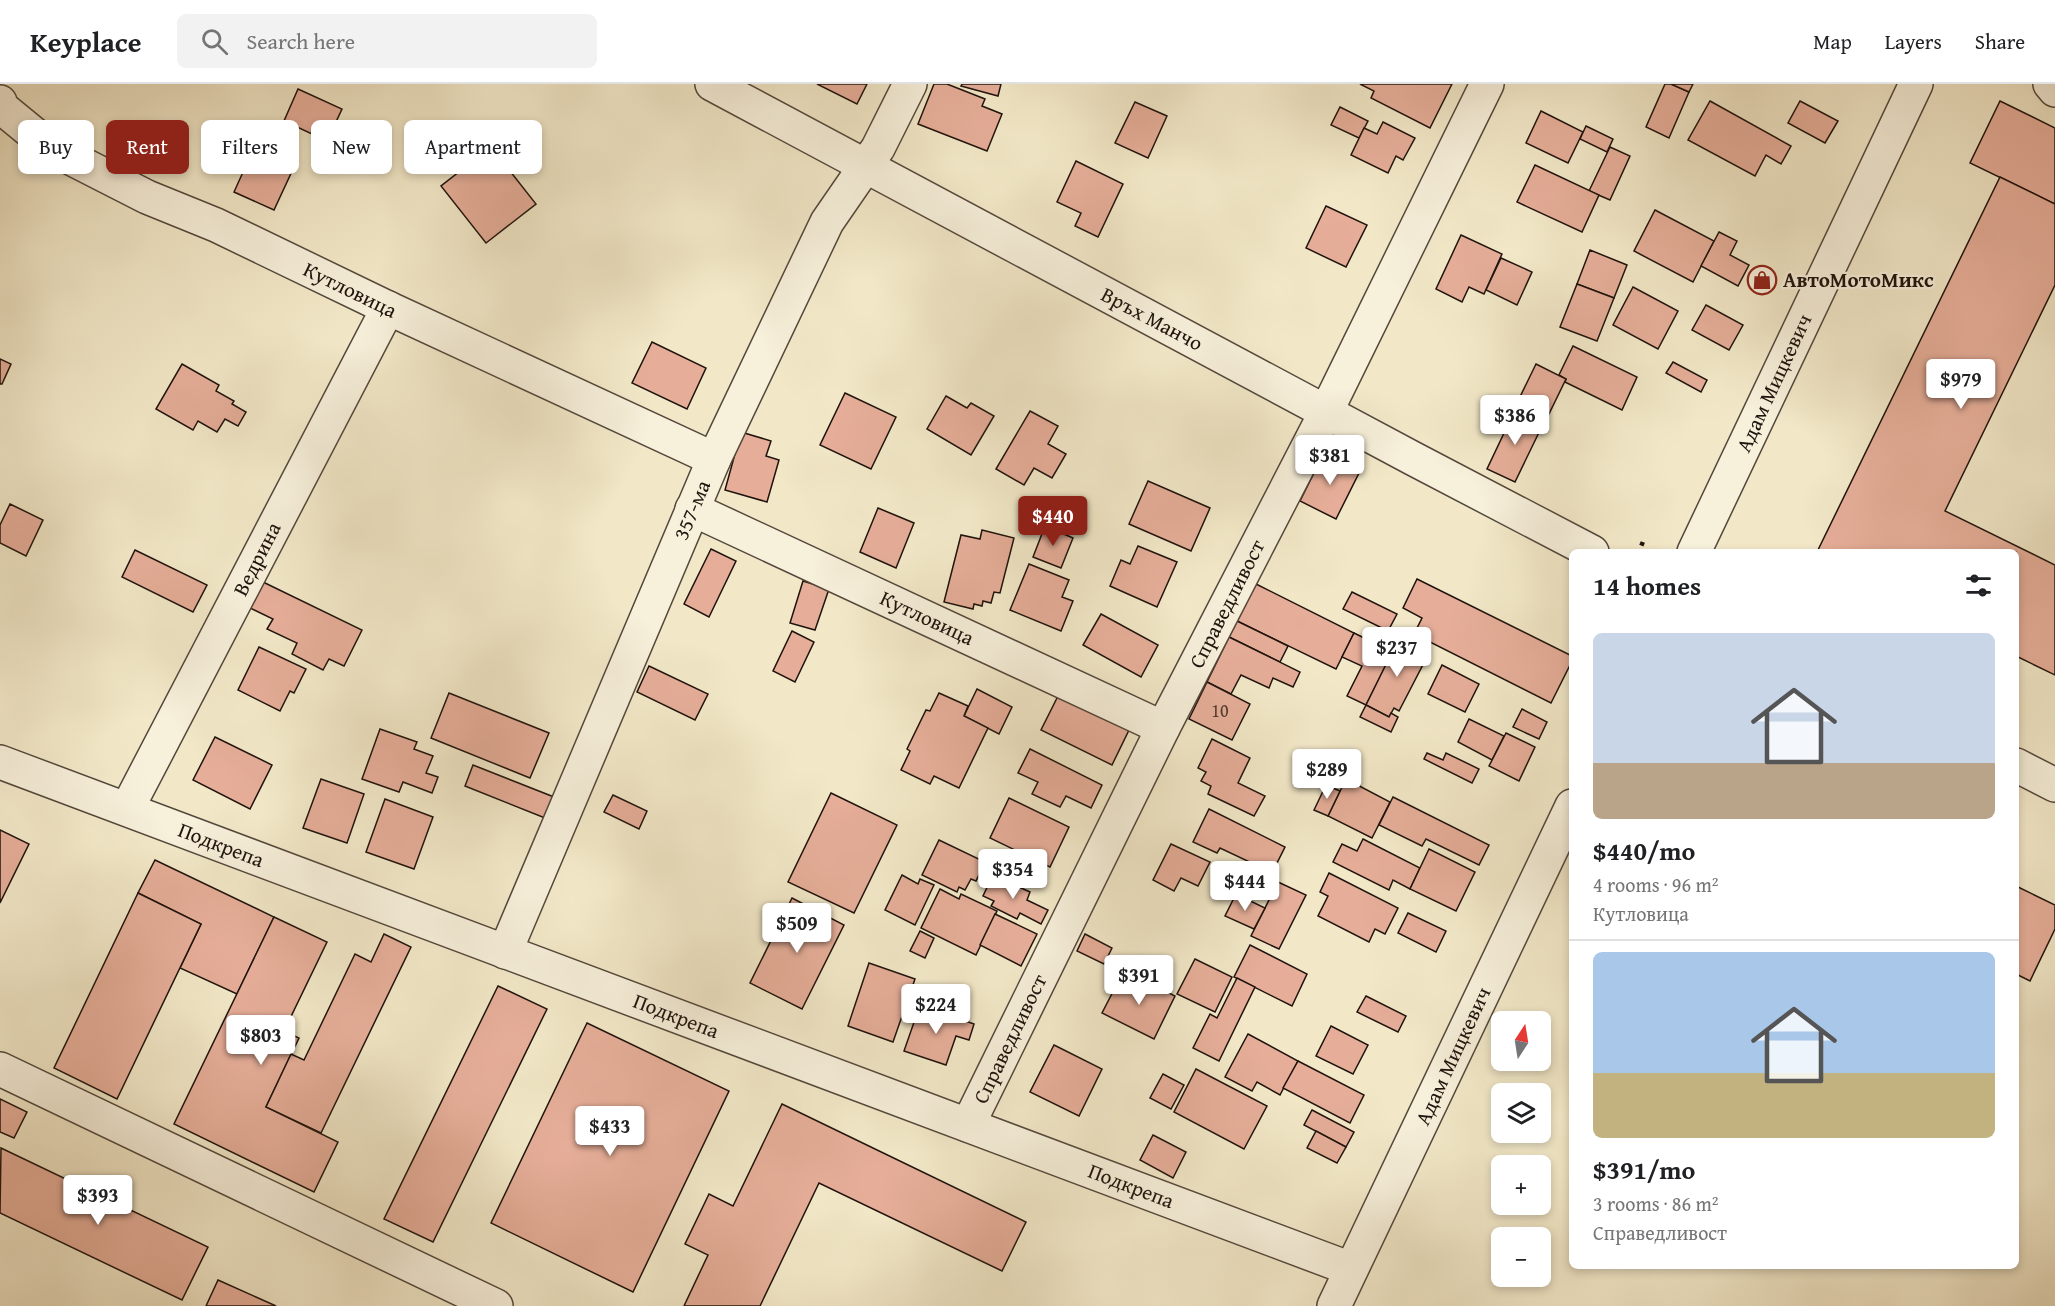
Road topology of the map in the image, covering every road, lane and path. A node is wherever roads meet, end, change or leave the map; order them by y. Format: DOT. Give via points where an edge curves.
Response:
graph roads {
  1 [pos="712,84"];
  2 [pos="910,84"];
  3 [pos="1487,84"];
  4 [pos="1916,84"];
  5 [pos="2050,84"];
  6 [pos="2055,90"];
  7 [pos="0,102"];
  8 [pos="866,166"];
  9 [pos="387,308"];
  10 [pos="1326,412"];
  11 [pos="714,459"];
  12 [pos="692,509"];
  13 [pos="1640,543"];
  14 [pos="1645,545"];
  15 [pos="1586,549"];
  16 [pos="1695,549"];
  17 [pos="1163,728"];
  18 [pos="0,762"];
  19 [pos="2019,767"];
  20 [pos="2055,785"];
  21 [pos="127,809"];
  22 [pos="1569,812"];
  23 [pos="505,952"];
  24 [pos="0,1069"];
  25 [pos="968,1125"];
  26 [pos="1351,1269"];
  27 [pos="496,1306"];
  28 [pos="1334,1306"];
  1 -- 8 [label="street, Връх Манчо"];
  2 -- 8 [label="street, 357-ма"];
  3 -- 10 [label="street, Справедливост"];
  4 -- 16 [label="street, Адам Мицкевич"];
  5 -- 6 [label="street"];
  7 -- 9 [label="street, Кутловица" via="1,107 51,148"];
  8 -- 10 [label="street, Връх Манчо"];
  8 -- 11 [label="street, 357-ма" via="827,222"];
  9 -- 11 [label="street, Кутловица"];
  9 -- 21 [label="street, Ведрина"];
  10 -- 15 [label="street, Връх Манчо"];
  10 -- 17 [label="street, Справедливост"];
  11 -- 12 [label="street, 357-ма"];
  12 -- 17 [label="street, Кутловица"];
  12 -- 23 [label="street, 357-ма"];
  13 -- 14 [label="path"];
  17 -- 25 [label="street, Справедливост"];
  18 -- 21 [label="street, Подкрепа"];
  19 -- 20 [label="street"];
  21 -- 23 [label="street, Подкрепа"];
  22 -- 26 [label="street, Адам Мицкевич"];
  23 -- 25 [label="street, Подкрепа"];
  24 -- 27 [label="street"];
  25 -- 26 [label="street, Подкрепа"];
  26 -- 28 [label="street, Адам Мицкевич"];
}
